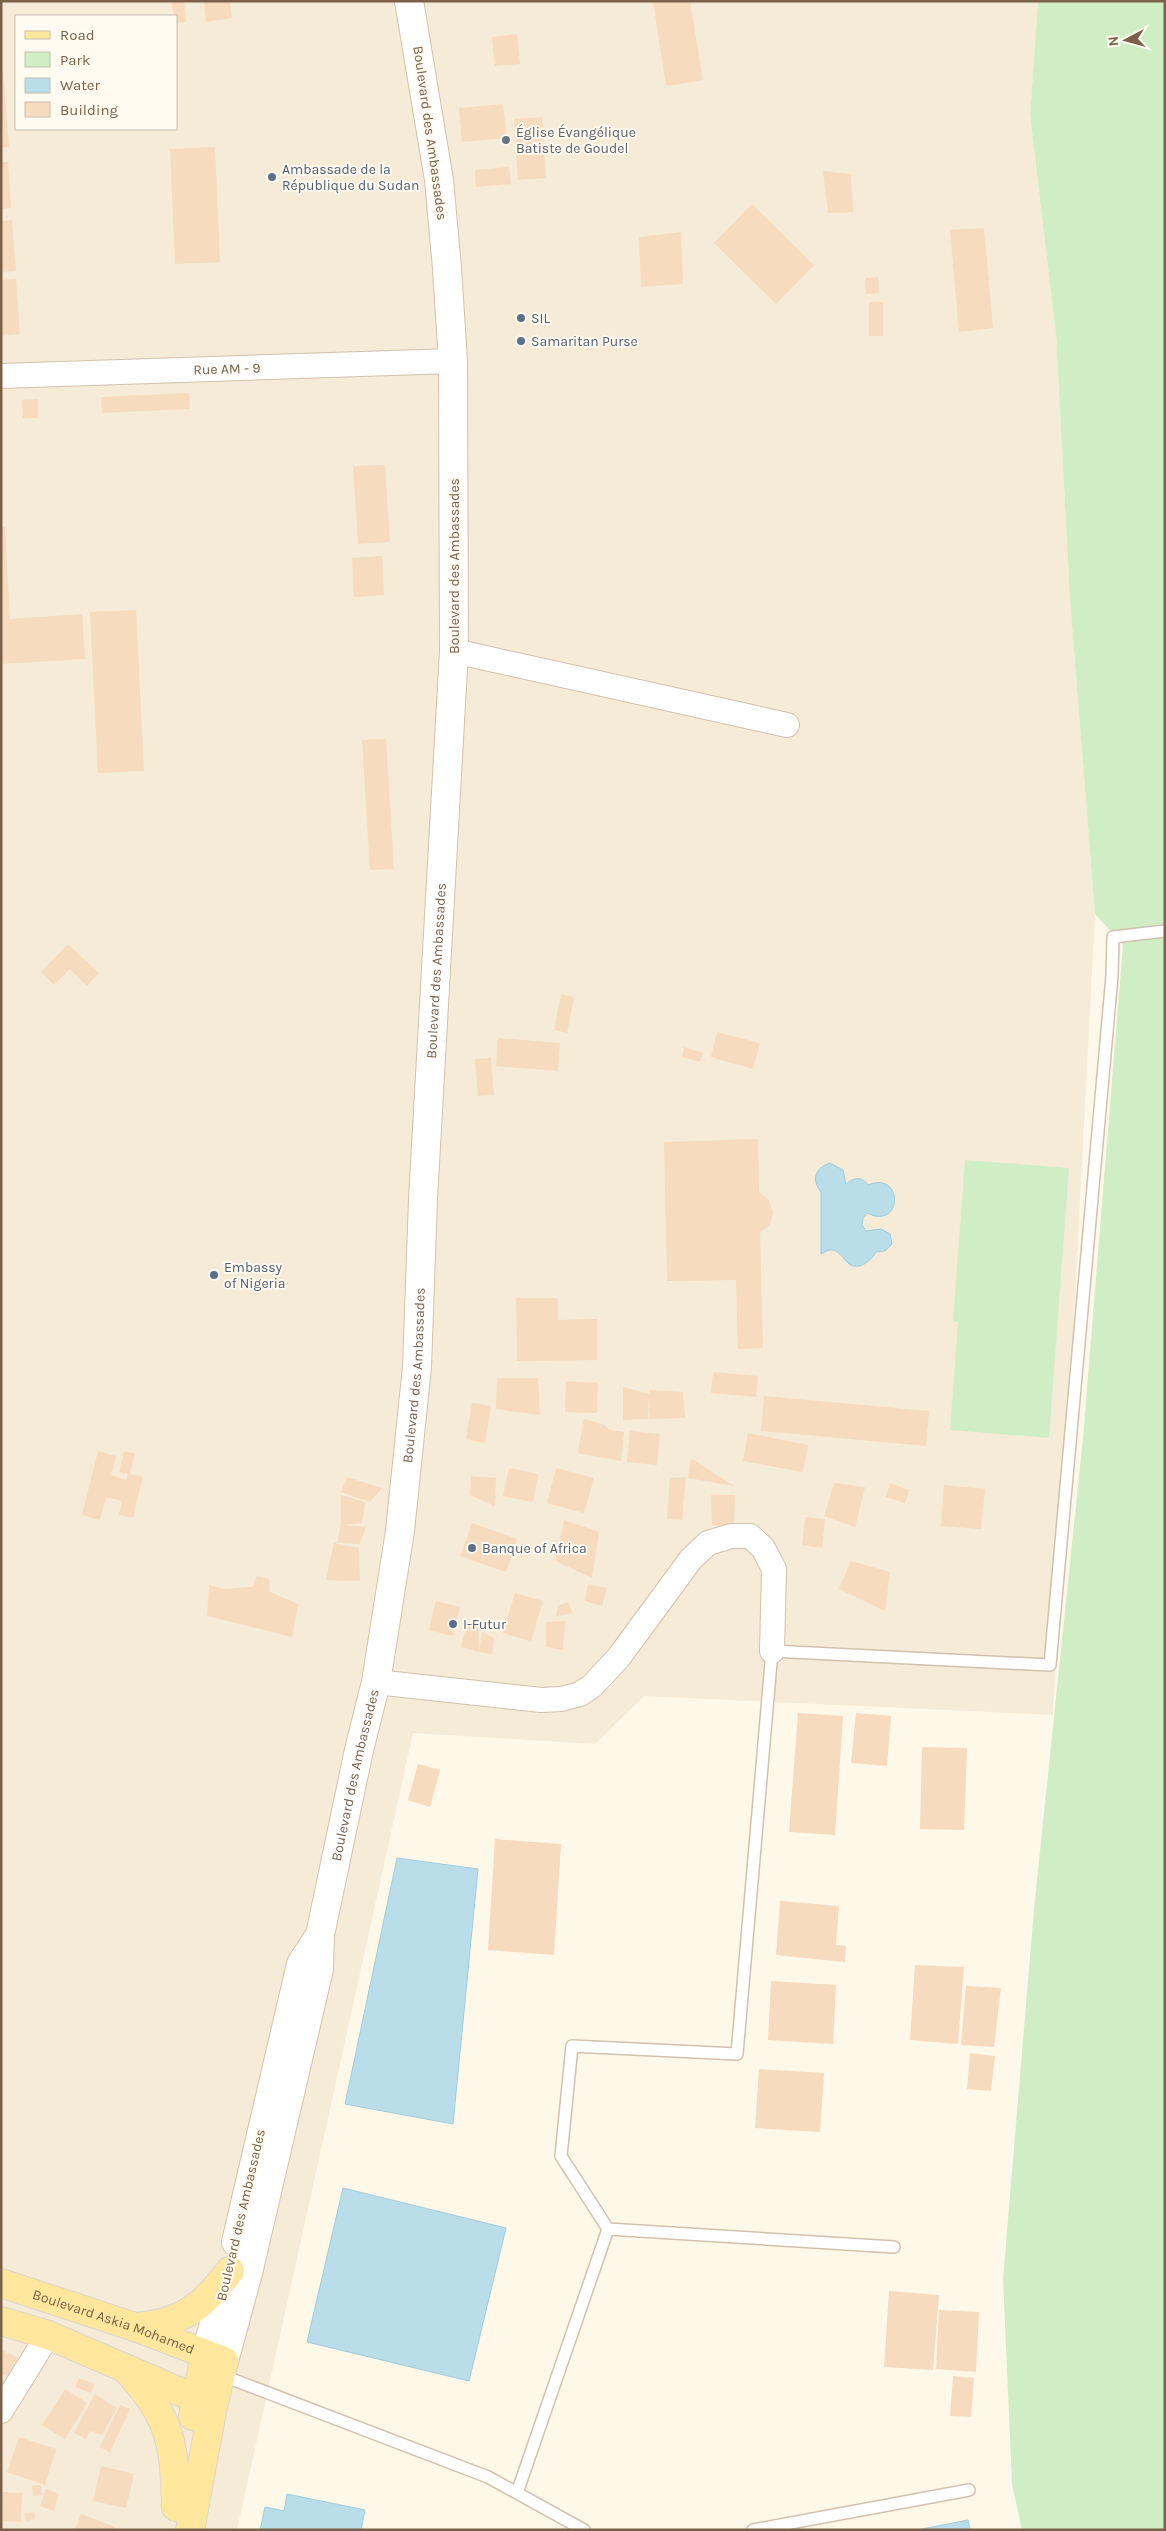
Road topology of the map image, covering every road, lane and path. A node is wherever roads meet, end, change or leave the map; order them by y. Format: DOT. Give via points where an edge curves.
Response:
graph roads {
  1 [pos="409,1"];
  2 [pos="453,361"];
  3 [pos="1,376"];
  4 [pos="454,651"];
  5 [pos="787,725"];
  6 [pos="1165,931"];
  7 [pos="772,1651"];
  8 [pos="376,1682"];
  9 [pos="320,1935"];
  10 [pos="608,2229"];
  11 [pos="894,2247"];
  12 [pos="230,2271"];
  13 [pos="1,2284"];
  14 [pos="1,2321"];
  15 [pos="135,2327"];
  16 [pos="48,2334"];
  17 [pos="217,2363"];
  18 [pos="125,2367"];
  19 [pos="204,2402"];
  20 [pos="1,2411"];
  21 [pos="969,2490"];
  22 [pos="517,2493"];
  23 [pos="174,2518"];
  24 [pos="190,2530"];
  25 [pos="584,2530"];
  26 [pos="752,2530"];
  1 -- 2 [label="main road, Boulevard des Ambassades" via="439,180"];
  2 -- 3 [label="street, Rue AM - 9"];
  2 -- 4 [label="main road, Boulevard des Ambassades"];
  4 -- 5 [label="street"];
  4 -- 8 [label="main road, Boulevard des Ambassades" via="417,1367 400,1530"];
  6 -- 7 [label="lane" via="1113,938 1050,1665"];
  7 -- 8 [label="street" via="774,1568 763,1548 750,1536 732,1536 708,1544 691,1559 619,1657 580,1694 541,1700"];
  7 -- 10 [label="lane" via="737,2054 572,2046 561,2156"];
  8 -- 9 [label="main road, Boulevard des Ambassades"];
  9 -- 12 [label="main road, Boulevard des Ambassades" via="301,1964"];
  9 -- 17 [label="main road, Boulevard des Ambassades" via="319,1970 257,2236"];
  10 -- 11 [label="lane"];
  10 -- 22 [label="lane"];
  12 -- 15 [label="main road" via="197,2308 168,2322"];
  12 -- 17 [label="main road, Boulevard des Ambassades"];
  13 -- 15 [label="main road, Boulevard Askia Mohamed"];
  14 -- 16 [label="main road"];
  15 -- 17 [label="main road, Boulevard Askia Mohamed"];
  16 -- 18 [label="main road"];
  16 -- 20 [label="street"];
  17 -- 19 [label="main road, Boulevard des Ambassades"];
  17 -- 22 [label="lane" via="488,2477"];
  18 -- 19 [label="main road"];
  18 -- 23 [label="main road" via="154,2402 168,2430 174,2466"];
  19 -- 23 [label="main road, Boulevard des Ambassades"];
  19 -- 24 [label="main road, Boulevard des Ambassades"];
  21 -- 26 [label="lane"];
  22 -- 25 [label="lane"];
}
